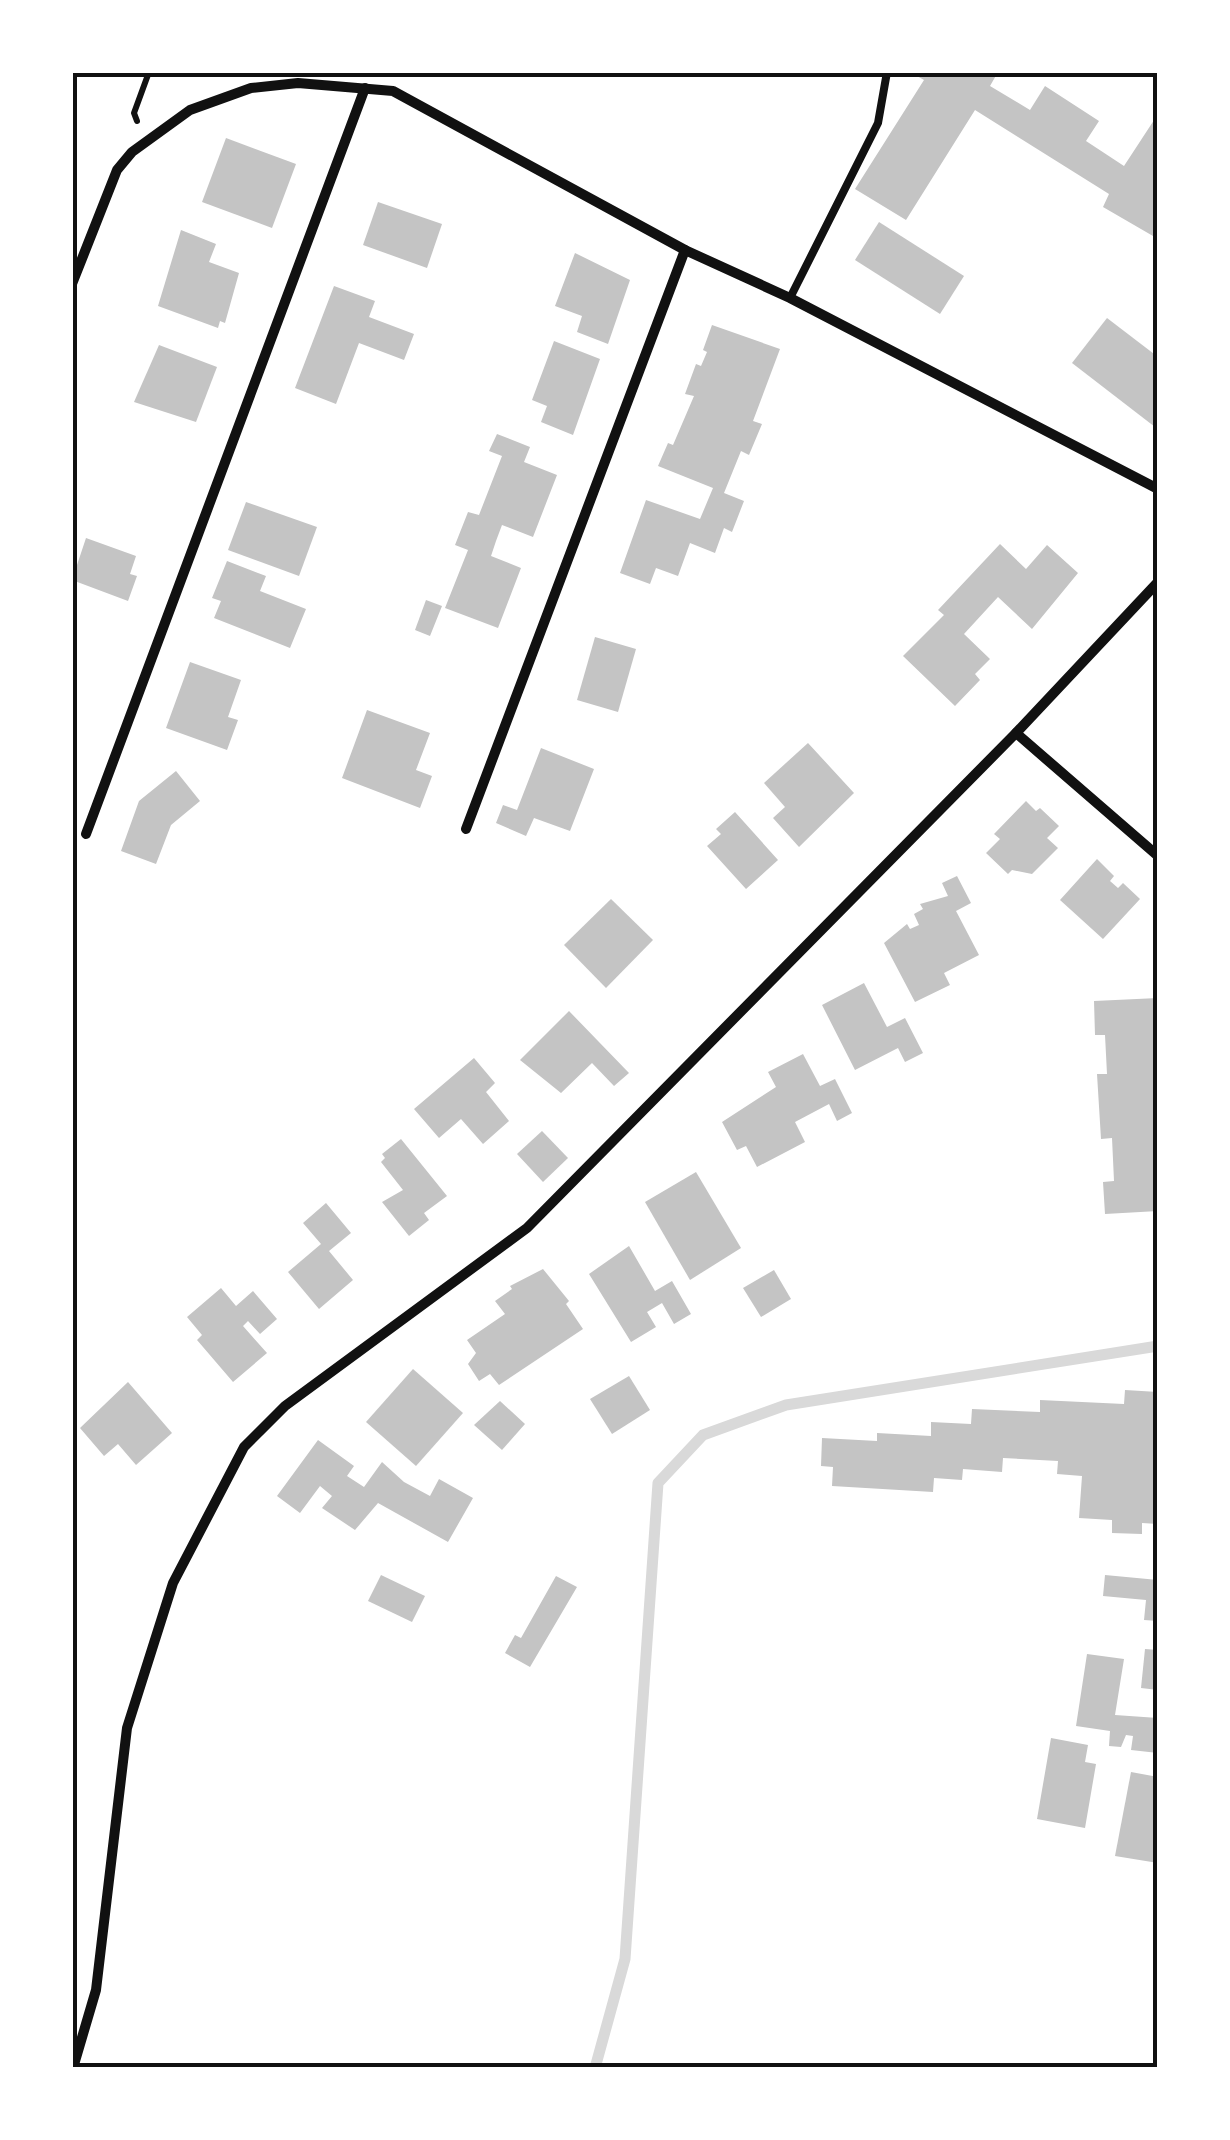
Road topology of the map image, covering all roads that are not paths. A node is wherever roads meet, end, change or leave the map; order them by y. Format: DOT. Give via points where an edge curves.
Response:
graph roads {
  1 [pos="886,72"];
  2 [pos="341,78"];
  3 [pos="364,88"];
  4 [pos="685,250"];
  5 [pos="72,284"];
  6 [pos="790,298"];
  7 [pos="1158,489"];
  8 [pos="1158,582"];
  9 [pos="1016,734"];
  10 [pos="466,829"];
  11 [pos="86,834"];
  12 [pos="1158,856"];
  13 [pos="73,2068"];
  1 -- 6 [label="lane" via="878,122"];
  2 -- 3 [label="street"];
  2 -- 5 [label="street" via="251,88 190,110 146,140 117,170"];
  3 -- 4 [label="street" via="419,103"];
  3 -- 11 [label="street"];
  4 -- 6 [label="street"];
  4 -- 10 [label="street"];
  6 -- 7 [label="street"];
  8 -- 9 [label="street"];
  9 -- 12 [label="street"];
  9 -- 13 [label="street" via="527,1228 285,1406 244,1447 173,1583 127,1728 96,1990"];
}
